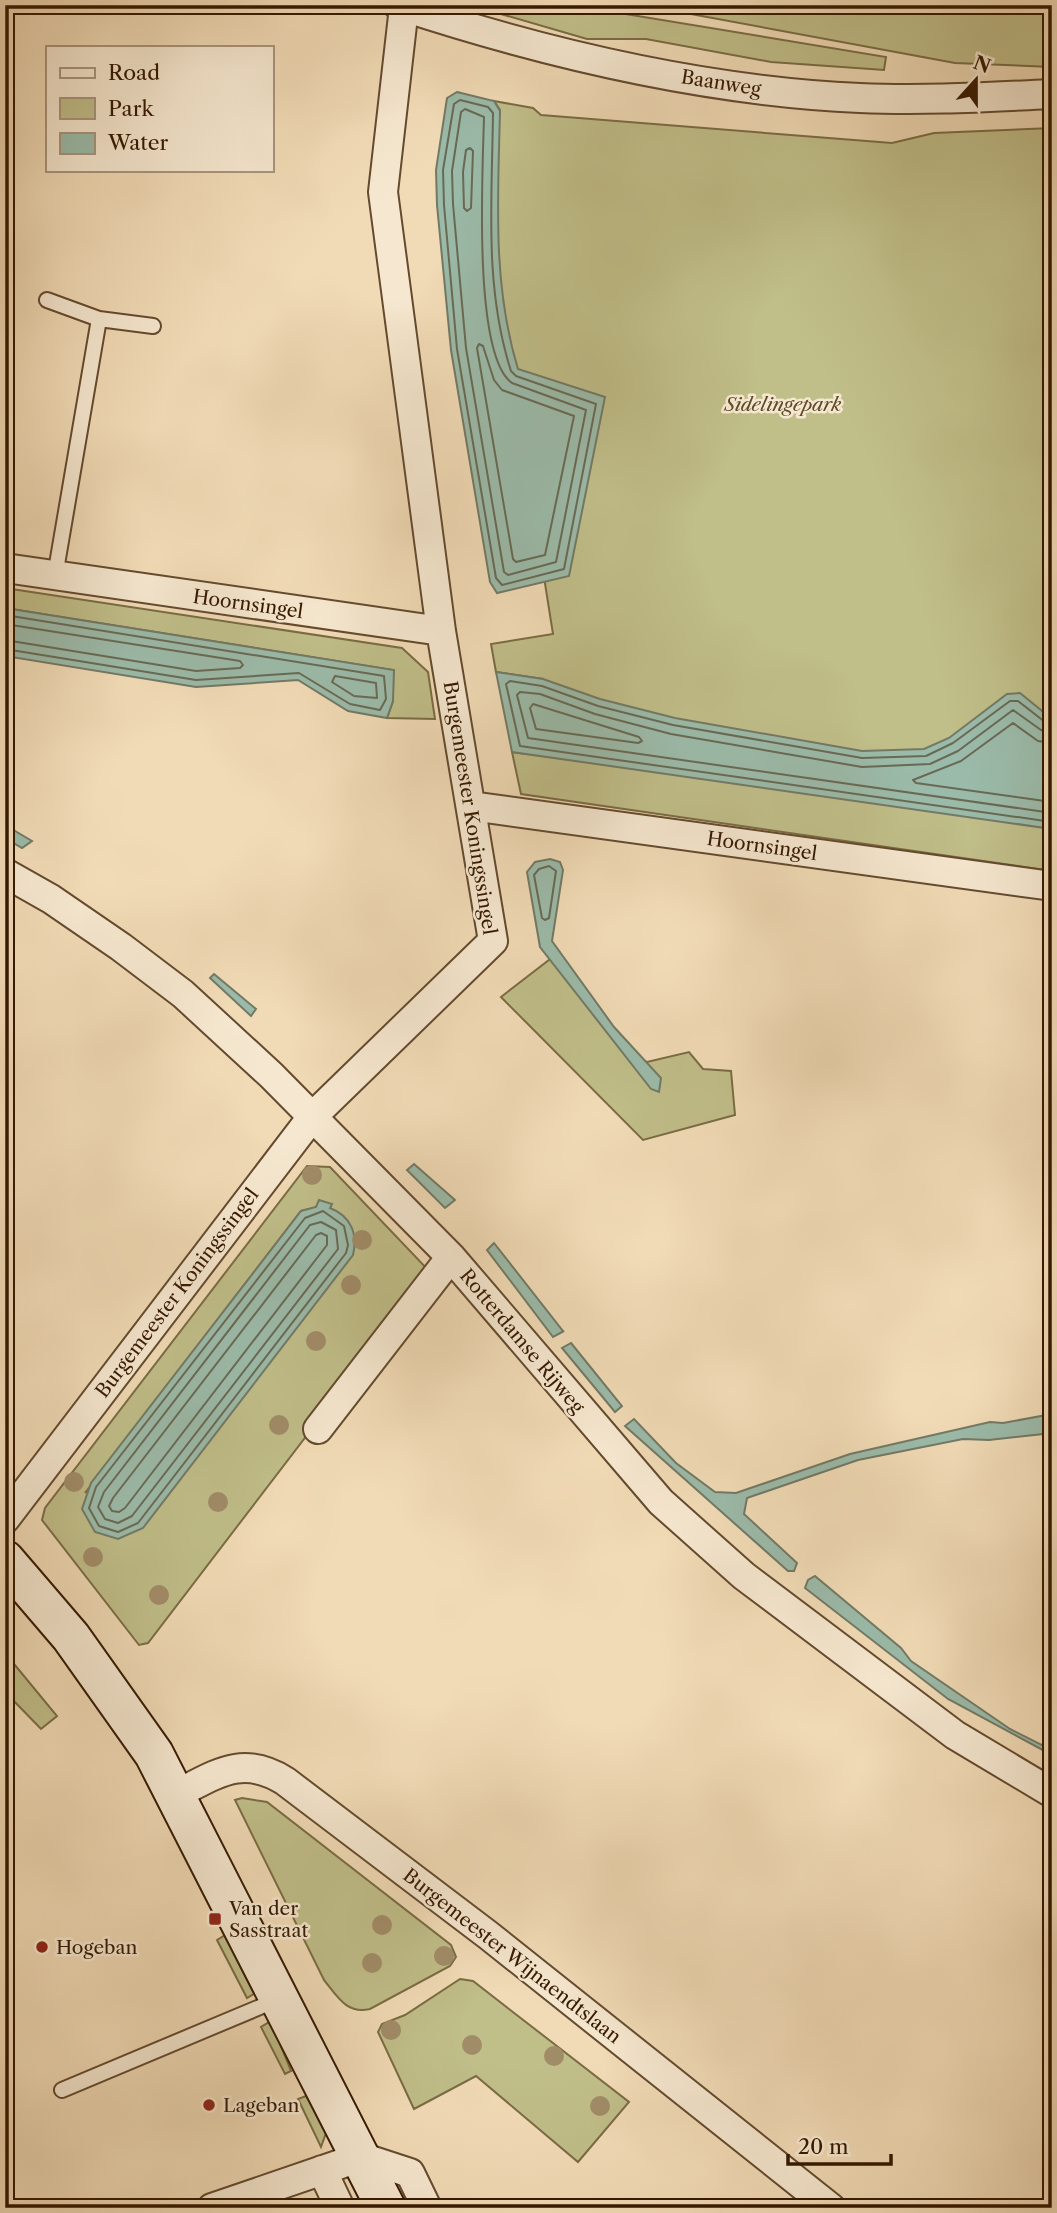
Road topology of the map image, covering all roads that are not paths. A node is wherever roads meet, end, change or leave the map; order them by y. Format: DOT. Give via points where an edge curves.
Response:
graph roads {
  1 [pos="401,6"];
  2 [pos="1052,94"];
  3 [pos="47,300"];
  4 [pos="99,319"];
  5 [pos="153,326"];
  6 [pos="5,568"];
  7 [pos="55,576"];
  8 [pos="441,631"];
  9 [pos="471,806"];
  10 [pos="5,873"];
  11 [pos="1052,886"];
  12 [pos="312,1117"];
  13 [pos="451,1257"];
  14 [pos="318,1429"];
  15 [pos="5,1519"];
  16 [pos="5,1560"];
  17 [pos="1052,1793"];
  18 [pos="175,1795"];
  19 [pos="280,1999"];
  20 [pos="62,2090"];
  21 [pos="361,2157"];
  22 [pos="322,2170"];
  23 [pos="212,2208"];
  24 [pos="340,2208"];
  25 [pos="386,2208"];
  26 [pos="427,2208"];
  27 [pos="831,2208"];
  1 -- 2 [label="street, Baanweg" via="594,62 750,89 860,98"];
  1 -- 8 [label="street, Burgemeester Koningssingel" via="383,192"];
  3 -- 4 [label="lane"];
  4 -- 5 [label="lane"];
  4 -- 7 [label="lane"];
  6 -- 7 [label="street, Hoornsingel"];
  7 -- 8 [label="street, Hoornsingel"];
  8 -- 9 [label="street, Burgemeester Koningssingel"];
  9 -- 11 [label="street, Hoornsingel"];
  9 -- 12 [label="street, Burgemeester Koningssingel" via="493,942"];
  10 -- 12 [label="street, Rotterdamse Rijweg" via="51,899 183,994"];
  12 -- 13 [label="street, Rotterdamse Rijweg"];
  12 -- 15 [label="street, Burgemeester Koningssingel"];
  13 -- 14 [label="street"];
  13 -- 17 [label="street, Rotterdamse Rijweg" via="660,1502 744,1576 955,1735"];
  16 -- 18 [label="street" via="110,1690"];
  18 -- 19 [label="street"];
  18 -- 27 [label="street, Burgemeester Wijnaendtslaan" via="246,1765 276,1775 488,1935"];
  19 -- 20 [label="lane"];
  19 -- 21 [label="street"];
  21 -- 22 [label="street"];
  21 -- 25 [label="street"];
  21 -- 26 [label="street" via="410,2173"];
  22 -- 23 [label="street"];
  22 -- 24 [label="street"];
}
